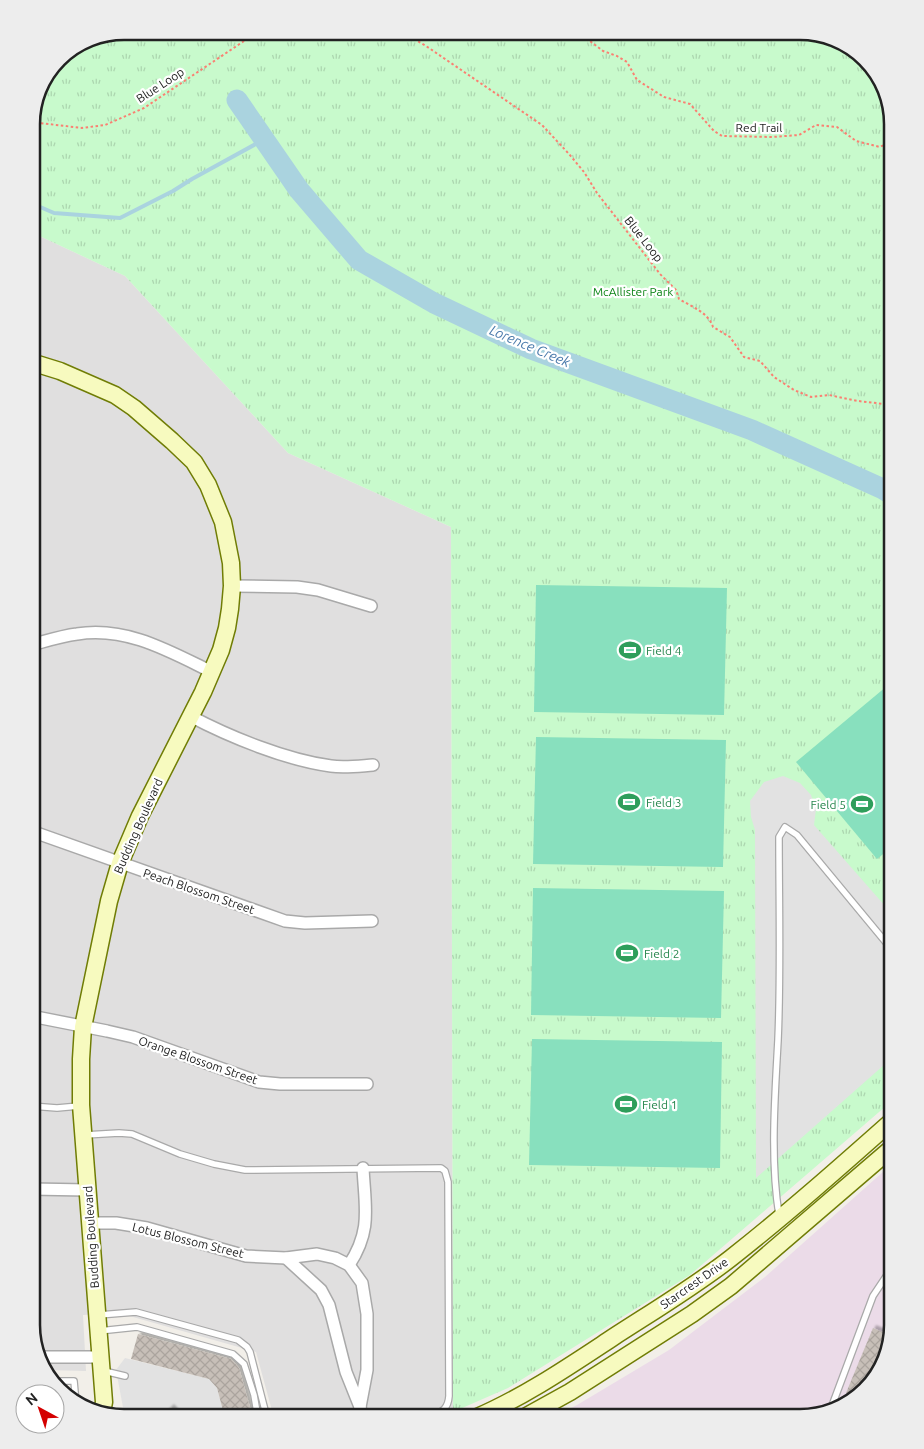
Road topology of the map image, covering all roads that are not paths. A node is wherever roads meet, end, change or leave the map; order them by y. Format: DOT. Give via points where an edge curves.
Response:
graph roads {
  1 [pos="40,365"];
  2 [pos="232,586"];
  3 [pos="371,606"];
  4 [pos="40,643"];
  5 [pos="212,672"];
  6 [pos="190,716"];
  7 [pos="373,765"];
  8 [pos="40,834"];
  9 [pos="120,863"];
  10 [pos="372,921"];
  11 [pos="884,940"];
  12 [pos="40,1018"];
  13 [pos="83,1027"];
  14 [pos="367,1084"];
  15 [pos="81,1105"];
  16 [pos="40,1107"];
  17 [pos="884,1128"];
  18 [pos="83,1135"];
  19 [pos="884,1155"];
  20 [pos="363,1168"];
  21 [pos="40,1189"];
  22 [pos="87,1190"];
  23 [pos="780,1217"];
  24 [pos="90,1223"];
  25 [pos="286,1258"];
  26 [pos="349,1265"];
  27 [pos="884,1280"];
  28 [pos="98,1323"];
  29 [pos="47,1358"];
  30 [pos="101,1364"];
  31 [pos="574,1364"];
  32 [pos="125,1376"];
  33 [pos="62,1381"];
  34 [pos="75,1393"];
  35 [pos="833,1402"];
  36 [pos="105,1406"];
  37 [pos="256,1409"];
  38 [pos="265,1409"];
  39 [pos="360,1409"];
  40 [pos="361,1409"];
  41 [pos="445,1409"];
  42 [pos="492,1409"];
  43 [pos="524,1409"];
  44 [pos="539,1409"];
  1 -- 2 [label="street, Budding Boulevard" via="115,395 155,424 194,462 208,485 223,522"];
  2 -- 3 [label="street" via="318,590"];
  2 -- 5 [label="street, Budding Boulevard" via="227,628"];
  4 -- 5 [label="street" via="78,634 111,633 157,645"];
  5 -- 6 [label="street, Budding Boulevard"];
  6 -- 7 [label="street" via="230,735 300,760 332,766"];
  6 -- 9 [label="street, Budding Boulevard"];
  8 -- 9 [label="street, Peach Blossom Street"];
  9 -- 10 [label="street, Peach Blossom Street" via="285,921"];
  9 -- 13 [label="street, Budding Boulevard"];
  11 -- 23 [label="lane" via="797,835 785,827 779,838 778,1039 774,1106 776,1196"];
  12 -- 13 [label="street, Orange Blossom Street"];
  13 -- 14 [label="street, Orange Blossom Street" via="133,1038 259,1082"];
  13 -- 15 [label="street, Budding Boulevard"];
  15 -- 16 [label="lane"];
  15 -- 18 [label="street, Budding Boulevard"];
  17 -- 23 [label="street, Starcrest Drive"];
  18 -- 20 [label="lane" via="132,1134 180,1154 245,1170"];
  18 -- 22 [label="street, Budding Boulevard"];
  19 -- 44 [label="street, Starcrest Drive" via="731,1286 692,1314"];
  20 -- 26 [label="street" via="365,1230 361,1245"];
  20 -- 41 [label="lane" via="441,1168 445,1171 448,1182 449,1396"];
  21 -- 22 [label="street"];
  22 -- 24 [label="street, Budding Boulevard"];
  23 -- 31 [label="street, Starcrest Drive" via="731,1258"];
  24 -- 25 [label="street, Lotus Blossom Street" via="147,1228 246,1256"];
  24 -- 28 [label="street, Budding Boulevard"];
  25 -- 26 [label="street, Lotus Blossom Street" via="317,1254"];
  25 -- 39 [label="street" via="321,1290 329,1305 346,1372"];
  26 -- 40 [label="street" via="362,1283 367,1314 367,1370"];
  27 -- 35 [label="lane" via="873,1296"];
  28 -- 30 [label="street, Budding Boulevard"];
  28 -- 37 [label="lane" via="137,1328 233,1354 244,1364"];
  28 -- 38 [label="lane" via="136,1312 238,1340 250,1352"];
  29 -- 30 [label="street"];
  30 -- 32 [label="lane"];
  30 -- 36 [label="street, Budding Boulevard"];
  31 -- 42 [label="street, Starcrest Drive"];
  31 -- 43 [label="street" via="561,1384"];
  33 -- 34 [label="lane" via="74,1381"];
}
